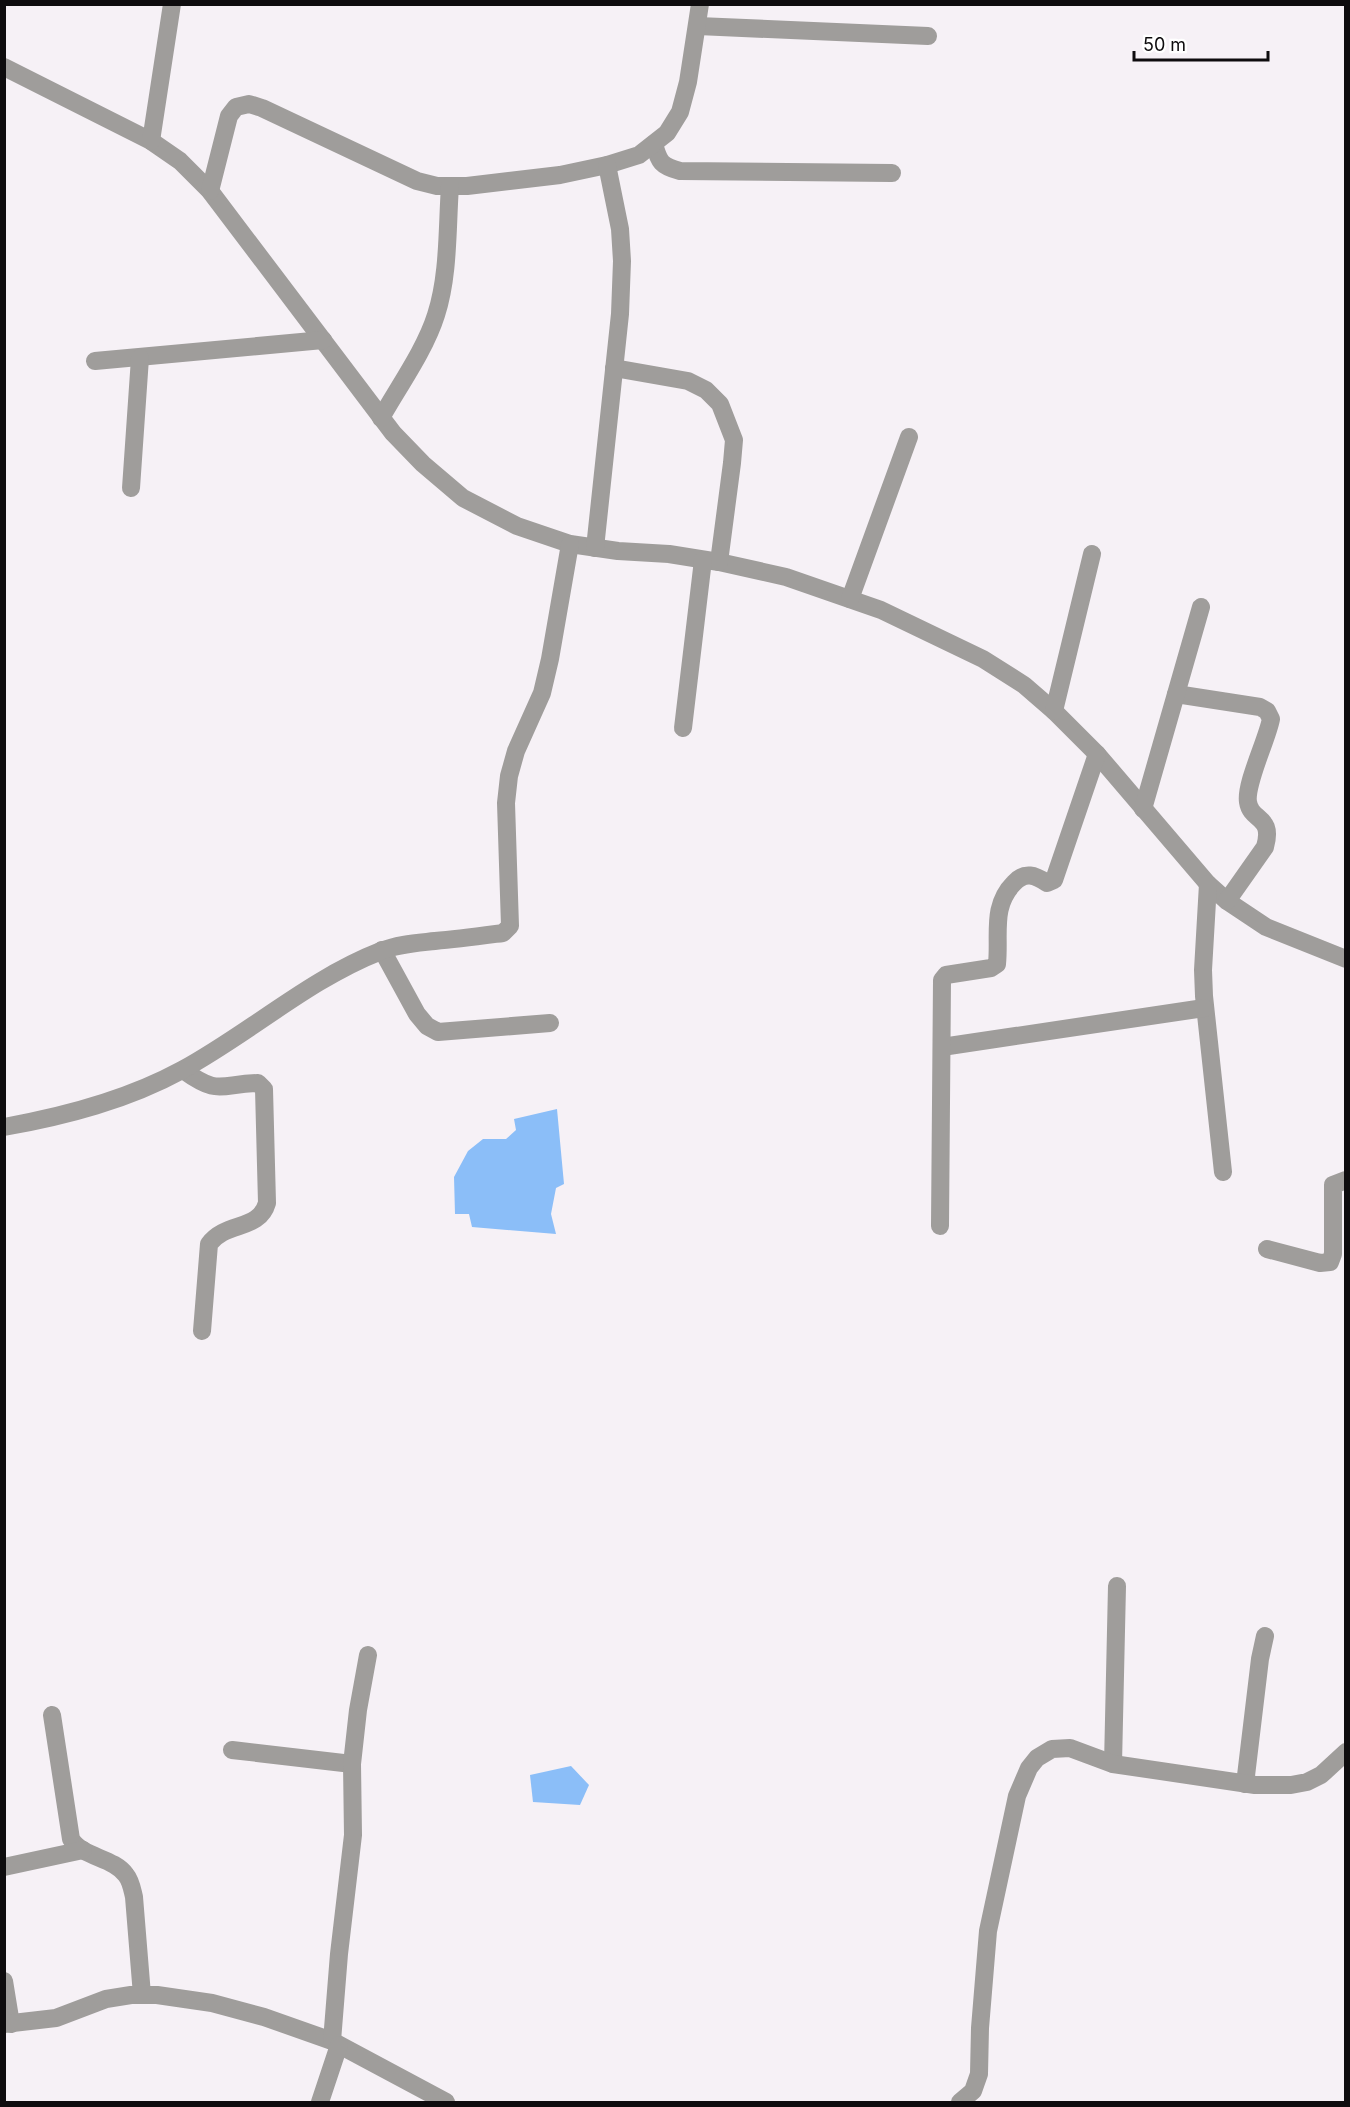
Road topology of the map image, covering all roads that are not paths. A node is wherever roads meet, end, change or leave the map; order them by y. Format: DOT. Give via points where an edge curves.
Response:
graph roads {
  1 [pos="172,4"];
  2 [pos="700,4"];
  3 [pos="698,26"];
  4 [pos="928,36"];
  5 [pos="4,67"];
  6 [pos="152,141"];
  7 [pos="654,144"];
  8 [pos="607,165"];
  9 [pos="892,173"];
  10 [pos="450,186"];
  11 [pos="210,190"];
  12 [pos="323,340"];
  13 [pos="140,358"];
  14 [pos="94,361"];
  15 [pos="614,368"];
  16 [pos="381,418"];
  17 [pos="909,437"];
  18 [pos="131,488"];
  19 [pos="570,544"];
  20 [pos="595,548"];
  21 [pos="1092,554"];
  22 [pos="711,561"];
  23 [pos="850,599"];
  24 [pos="1201,607"];
  25 [pos="1176,694"];
  26 [pos="1054,711"];
  27 [pos="683,728"];
  28 [pos="1097,754"];
  29 [pos="1143,808"];
  30 [pos="1208,884"];
  31 [pos="1227,901"];
  32 [pos="382,950"];
  33 [pos="1346,959"];
  34 [pos="1204,1008"];
  35 [pos="550,1023"];
  36 [pos="942,1047"];
  37 [pos="183,1070"];
  38 [pos="4,1127"];
  39 [pos="1223,1172"];
  40 [pos="1346,1180"];
  41 [pos="940,1226"];
  42 [pos="1267,1249"];
  43 [pos="202,1331"];
  44 [pos="1117,1586"];
  45 [pos="1265,1636"];
  46 [pos="368,1655"];
  47 [pos="52,1715"];
  48 [pos="232,1750"];
  49 [pos="1346,1752"];
  50 [pos="352,1764"];
  51 [pos="1113,1764"];
  52 [pos="1245,1784"];
  53 [pos="83,1850"];
  54 [pos="4,1866"];
  55 [pos="4,1982"];
  56 [pos="142,1995"];
  57 [pos="8,2024"];
  58 [pos="335,2043"];
  59 [pos="320,2103"];
  60 [pos="446,2103"];
  61 [pos="960,2103"];
  1 -- 6 [label="street"];
  2 -- 3 [label="street"];
  3 -- 4 [label="street"];
  3 -- 7 [label="street" via="680,112"];
  5 -- 6 [label="street"];
  6 -- 11 [label="street"];
  7 -- 8 [label="street" via="639,155"];
  7 -- 9 [label="street" via="666,167 680,171"];
  8 -- 10 [label="street" via="560,175"];
  8 -- 15 [label="street" via="622,261"];
  10 -- 11 [label="street" via="417,181 249,104 236,107 229,116"];
  10 -- 16 [label="street" via="443,282 436,316"];
  11 -- 12 [label="street"];
  12 -- 13 [label="street"];
  12 -- 16 [label="street"];
  13 -- 14 [label="street"];
  13 -- 18 [label="street"];
  15 -- 20 [label="street"];
  15 -- 22 [label="street" via="688,381 706,390 720,404 734,440"];
  16 -- 19 [label="street" via="423,464 463,498 517,526"];
  17 -- 23 [label="street"];
  19 -- 20 [label="street"];
  19 -- 32 [label="street" via="542,693 508,776 510,926 503,933"];
  20 -- 22 [label="street"];
  21 -- 26 [label="street"];
  22 -- 23 [label="street" via="786,577"];
  22 -- 27 [label="street"];
  23 -- 26 [label="street" via="983,659 1024,685"];
  24 -- 25 [label="street"];
  25 -- 29 [label="street"];
  25 -- 31 [label="street" via="1260,707 1270,719 1248,802 1264,821 1268,837"];
  26 -- 28 [label="street"];
  28 -- 29 [label="street"];
  28 -- 36 [label="street" via="1054,880 1047,883 1031,875 1022,876 1006,892 997,924 997,964 946,975 942,980"];
  29 -- 30 [label="street"];
  30 -- 31 [label="street"];
  30 -- 34 [label="street"];
  31 -- 33 [label="street" via="1266,927"];
  32 -- 35 [label="street" via="417,1014 438,1032"];
  32 -- 37 [label="street" via="320,982"];
  34 -- 36 [label="street"];
  34 -- 39 [label="street"];
  36 -- 41 [label="street"];
  37 -- 38 [label="street" via="109,1102"];
  37 -- 43 [label="street" via="208,1086 258,1083 264,1089 265,1212 257,1220 215,1235 209,1244"];
  40 -- 42 [label="street" via="1333,1185 1330,1262 1320,1263"];
  44 -- 51 [label="street"];
  45 -- 52 [label="street"];
  46 -- 50 [label="street"];
  47 -- 53 [label="street" via="69,1832 74,1844"];
  48 -- 50 [label="street"];
  49 -- 52 [label="street" via="1307,1782"];
  50 -- 58 [label="street" via="353,1835 339,1954"];
  51 -- 52 [label="street"];
  51 -- 61 [label="street" via="1070,1748 1052,1749 1029,1768 1017,1796 988,1931 979,2074 973,2091"];
  53 -- 54 [label="street"];
  53 -- 56 [label="street" via="117,1867 131,1883"];
  55 -- 57 [label="street"];
  56 -- 57 [label="street" via="106,1999 56,2018"];
  56 -- 58 [label="street" via="212,2003"];
  58 -- 59 [label="street"];
  58 -- 60 [label="street"];
}
